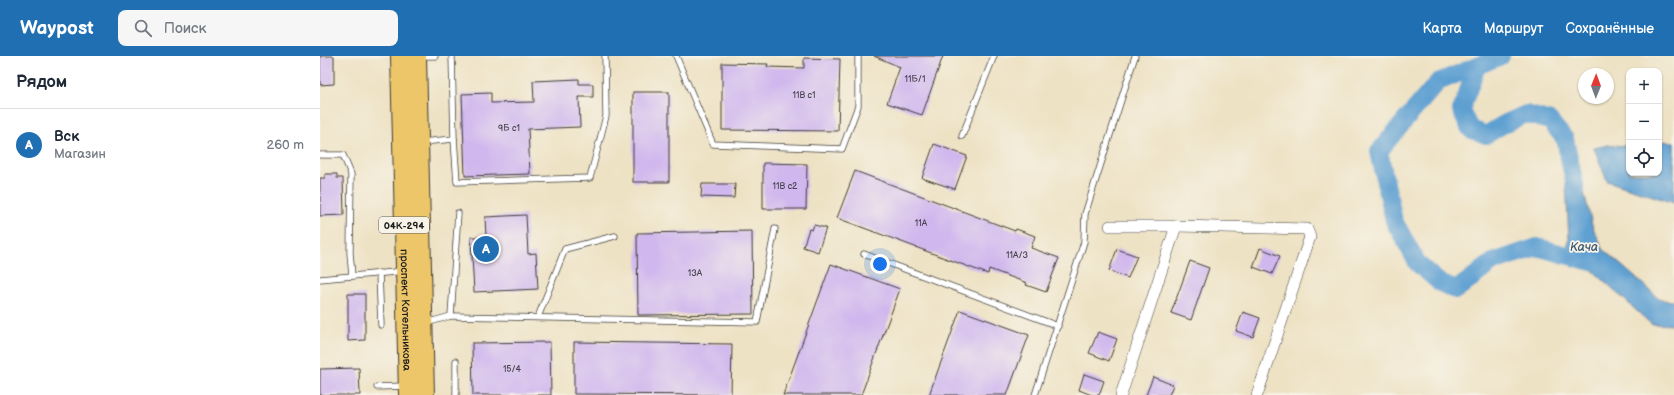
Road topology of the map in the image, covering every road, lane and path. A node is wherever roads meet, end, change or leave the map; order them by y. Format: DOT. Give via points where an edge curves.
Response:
graph roads {
  1 [pos="400,56"];
  2 [pos="417,56"];
  3 [pos="435,56"];
  4 [pos="452,56"];
  5 [pos="605,56"];
  6 [pos="676,56"];
  7 [pos="858,56"];
  8 [pos="994,56"];
  9 [pos="1135,56"];
  10 [pos="962,136"];
  11 [pos="454,139"];
  12 [pos="419,142"];
  13 [pos="320,155"];
  14 [pos="458,213"];
  15 [pos="1110,226"];
  16 [pos="1176,226"];
  17 [pos="775,229"];
  18 [pos="615,236"];
  19 [pos="864,254"];
  20 [pos="405,267"];
  21 [pos="379,273"];
  22 [pos="352,276"];
  23 [pos="320,279"];
  24 [pos="451,316"];
  25 [pos="538,317"];
  26 [pos="423,324"];
  27 [pos="381,325"];
  28 [pos="1058,326"];
  29 [pos="456,361"];
  30 [pos="377,387"];
  31 [pos="408,390"];
  32 [pos="425,395"];
  33 [pos="456,395"];
  34 [pos="1035,395"];
  35 [pos="1121,395"];
  36 [pos="1258,395"];
  1 -- 20 [label="highway, проспект Котельникова / 04К-294"];
  2 -- 3 [label="lane"];
  2 -- 12 [label="highway, проспект Котельникова / 04К-294"];
  4 -- 11 [label="lane"];
  5 -- 11 [label="lane" via="606,116 590,178 457,182"];
  6 -- 7 [label="lane" via="713,144 842,149 858,106"];
  8 -- 10 [label="lane"];
  9 -- 28 [label="lane" via="1085,214 1084,242"];
  11 -- 12 [label="lane"];
  12 -- 26 [label="highway, проспект Котельникова / 04К-294"];
  13 -- 22 [label="lane" via="343,155 351,174"];
  14 -- 24 [label="lane"];
  15 -- 16 [label="street"];
  16 -- 35 [label="street"];
  16 -- 36 [label="street" via="1307,229 1310,237"];
  17 -- 25 [label="lane" via="757,322"];
  18 -- 25 [label="lane" via="565,249"];
  19 -- 28 [label="lane"];
  20 -- 21 [label="lane" via="395,272"];
  20 -- 31 [label="highway, проспект Котельникова / 04К-294"];
  21 -- 22 [label="lane"];
  21 -- 27 [label="lane"];
  22 -- 23 [label="lane"];
  24 -- 25 [label="lane"];
  24 -- 26 [label="lane"];
  26 -- 32 [label="highway, проспект Котельникова / 04К-294"];
  28 -- 34 [label="lane"];
  29 -- 33 [label="lane"];
  30 -- 31 [label="lane"];
}
